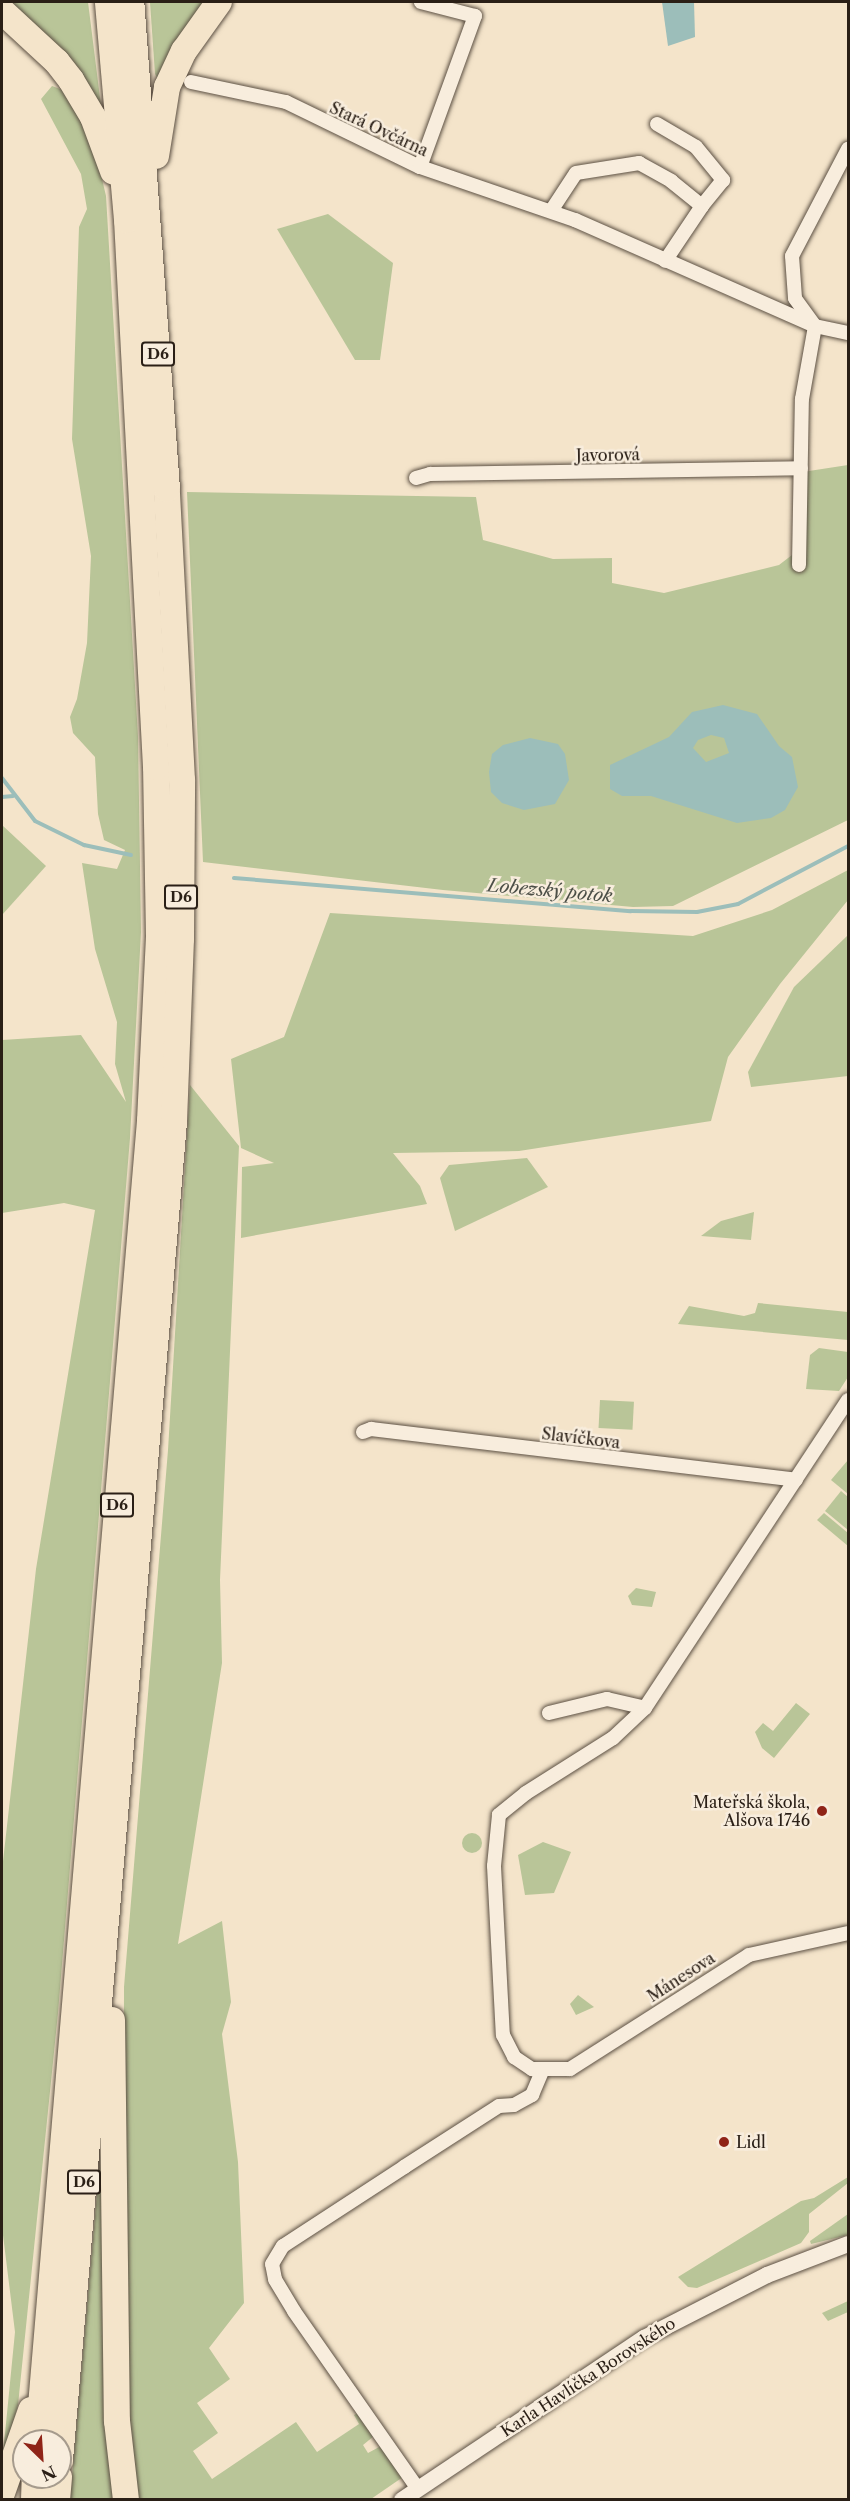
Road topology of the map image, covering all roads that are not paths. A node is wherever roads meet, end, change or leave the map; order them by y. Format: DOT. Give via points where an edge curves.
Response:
graph roads {
  1 [pos="108,2"];
  2 [pos="131,2"];
  3 [pos="219,2"];
  4 [pos="421,2"];
  5 [pos="2,11"];
  6 [pos="191,82"];
  7 [pos="657,124"];
  8 [pos="849,149"];
  9 [pos="420,167"];
  10 [pos="702,206"];
  11 [pos="551,211"];
  12 [pos="138,220"];
  13 [pos="665,261"];
  14 [pos="815,326"];
  15 [pos="849,333"];
  16 [pos="801,468"];
  17 [pos="416,478"];
  18 [pos="799,565"];
  19 [pos="849,1400"];
  20 [pos="363,1432"];
  21 [pos="796,1480"];
  22 [pos="645,1708"];
  23 [pos="549,1713"];
  24 [pos="107,1903"];
  25 [pos="849,1933"];
  26 [pos="542,2071"];
  27 [pos="849,2244"];
  28 [pos="44,2370"];
  29 [pos="39,2429"];
  30 [pos="63,2429"];
  31 [pos="418,2489"];
  32 [pos="2,2493"];
  33 [pos="126,2499"];
  34 [pos="402,2499"];
  1 -- 12 [label="highway, D6"];
  2 -- 12 [label="highway, D6"];
  3 -- 12 [label="highway" via="184,51 167,87"];
  4 -- 9 [label="street" via="471,13 475,20"];
  5 -- 12 [label="highway" via="57,62 83,99"];
  6 -- 9 [label="street, Stará Ovčárna" via="286,102"];
  7 -- 10 [label="street" via="696,147 723,180"];
  8 -- 14 [label="street" via="792,256 795,298"];
  9 -- 11 [label="street, Stará Ovčárna"];
  10 -- 11 [label="street" via="671,181 639,164 576,173"];
  10 -- 13 [label="street"];
  11 -- 13 [label="street, Stará Ovčárna"];
  12 -- 24 [label="highway, D6" via="182,780 181,939 174,1121"];
  12 -- 28 [label="highway, D6" via="159,936 150,1121"];
  13 -- 14 [label="street, Stará Ovčárna"];
  14 -- 15 [label="street, Stará Ovčárna"];
  14 -- 16 [label="street" via="802,399"];
  16 -- 17 [label="street, Javorová" via="430,474"];
  16 -- 18 [label="street"];
  19 -- 21 [label="street"];
  20 -- 21 [label="street, Slavíčkova" via="371,1429"];
  21 -- 22 [label="street"];
  22 -- 23 [label="street" via="607,1699"];
  22 -- 26 [label="street" via="614,1738 526,1793 499,1815 494,1866 503,2035 520,2063"];
  24 -- 30 [label="highway, D6"];
  24 -- 33 [label="highway" via="117,2421"];
  25 -- 26 [label="street, Mánesova" via="749,1955 570,2069"];
  26 -- 31 [label="street" via="532,2095 514,2105 499,2106 277,2253 272,2272 290,2304"];
  27 -- 31 [label="street, Karla Havlíčka Borovského" via="767,2275 645,2338"];
  28 -- 29 [label="highway, D6"];
  28 -- 32 [label="highway"];
  31 -- 34 [label="street, Karla Havlíčka Borovského"];
}
